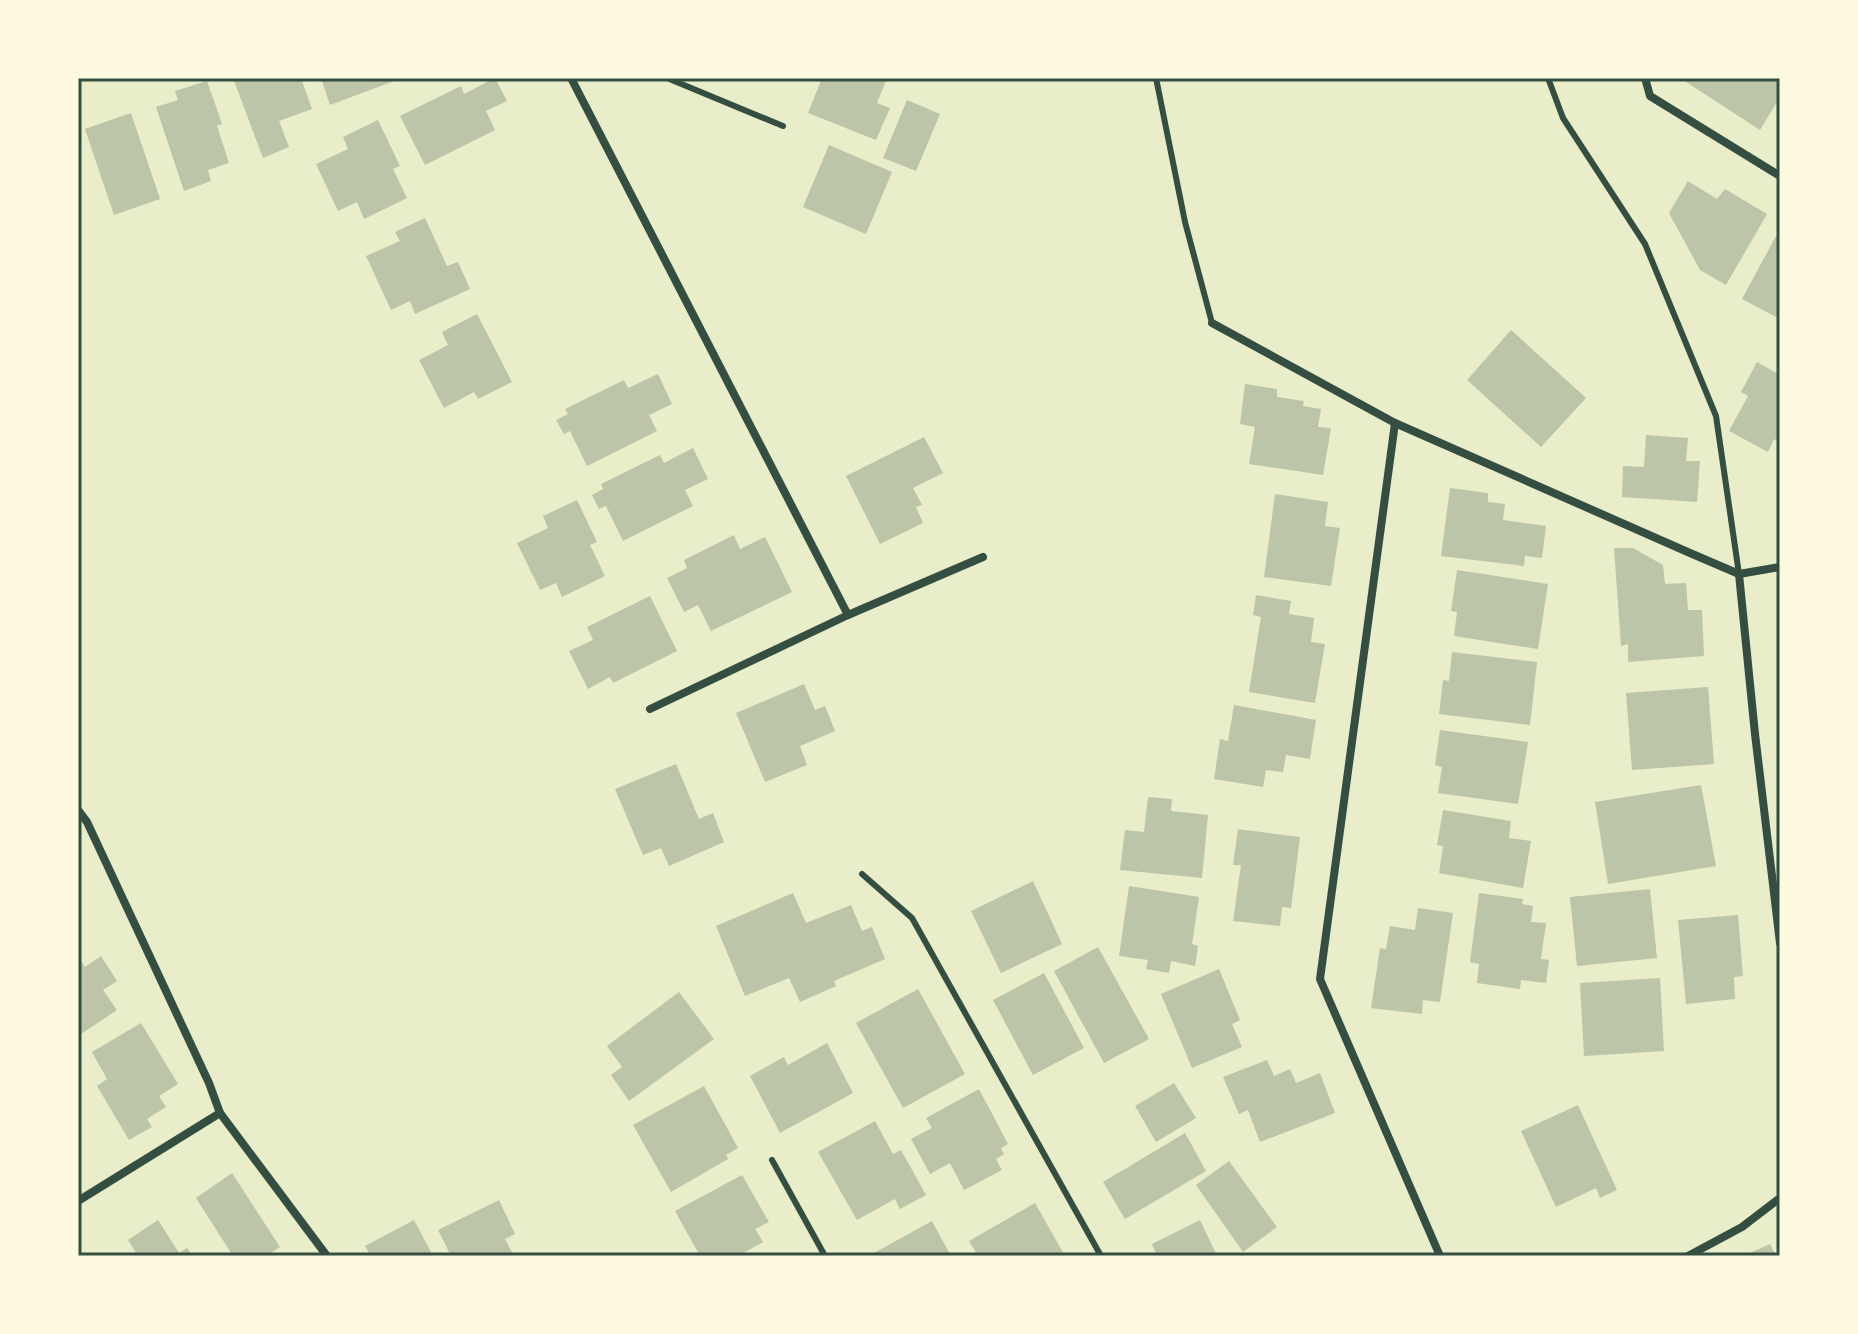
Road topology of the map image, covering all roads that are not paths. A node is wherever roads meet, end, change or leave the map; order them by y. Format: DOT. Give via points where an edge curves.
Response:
graph roads {
  1 [pos="571,78"];
  2 [pos="667,78"];
  3 [pos="1156,78"];
  4 [pos="1548,78"];
  5 [pos="1645,78"];
  6 [pos="783,126"];
  7 [pos="1780,176"];
  8 [pos="1212,323"];
  9 [pos="1395,423"];
  10 [pos="983,557"];
  11 [pos="1780,567"];
  12 [pos="1739,574"];
  13 [pos="848,615"];
  14 [pos="650,709"];
  15 [pos="78,810"];
  16 [pos="87,822"];
  17 [pos="78,828"];
  18 [pos="862,874"];
  19 [pos="1780,943"];
  20 [pos="220,1113"];
  21 [pos="772,1160"];
  22 [pos="1780,1198"];
  23 [pos="78,1201"];
  24 [pos="327,1256"];
  25 [pos="825,1256"];
  26 [pos="1101,1256"];
  27 [pos="1440,1256"];
  28 [pos="1688,1256"];
  1 -- 13 [label="street"];
  2 -- 6 [label="lane"];
  3 -- 8 [label="lane"];
  4 -- 12 [label="lane" via="1563,118 1645,244 1716,416"];
  5 -- 7 [label="street" via="1650,96"];
  8 -- 9 [label="street"];
  9 -- 12 [label="street"];
  9 -- 27 [label="street" via="1320,979"];
  10 -- 13 [label="street"];
  11 -- 12 [label="street"];
  12 -- 19 [label="street"];
  13 -- 14 [label="street"];
  15 -- 16 [label="street"];
  16 -- 17 [label="lane"];
  16 -- 20 [label="street"];
  18 -- 26 [label="lane" via="912,918"];
  20 -- 23 [label="street"];
  20 -- 24 [label="street"];
  21 -- 25 [label="lane"];
  22 -- 28 [label="street" via="1742,1227"];
}
